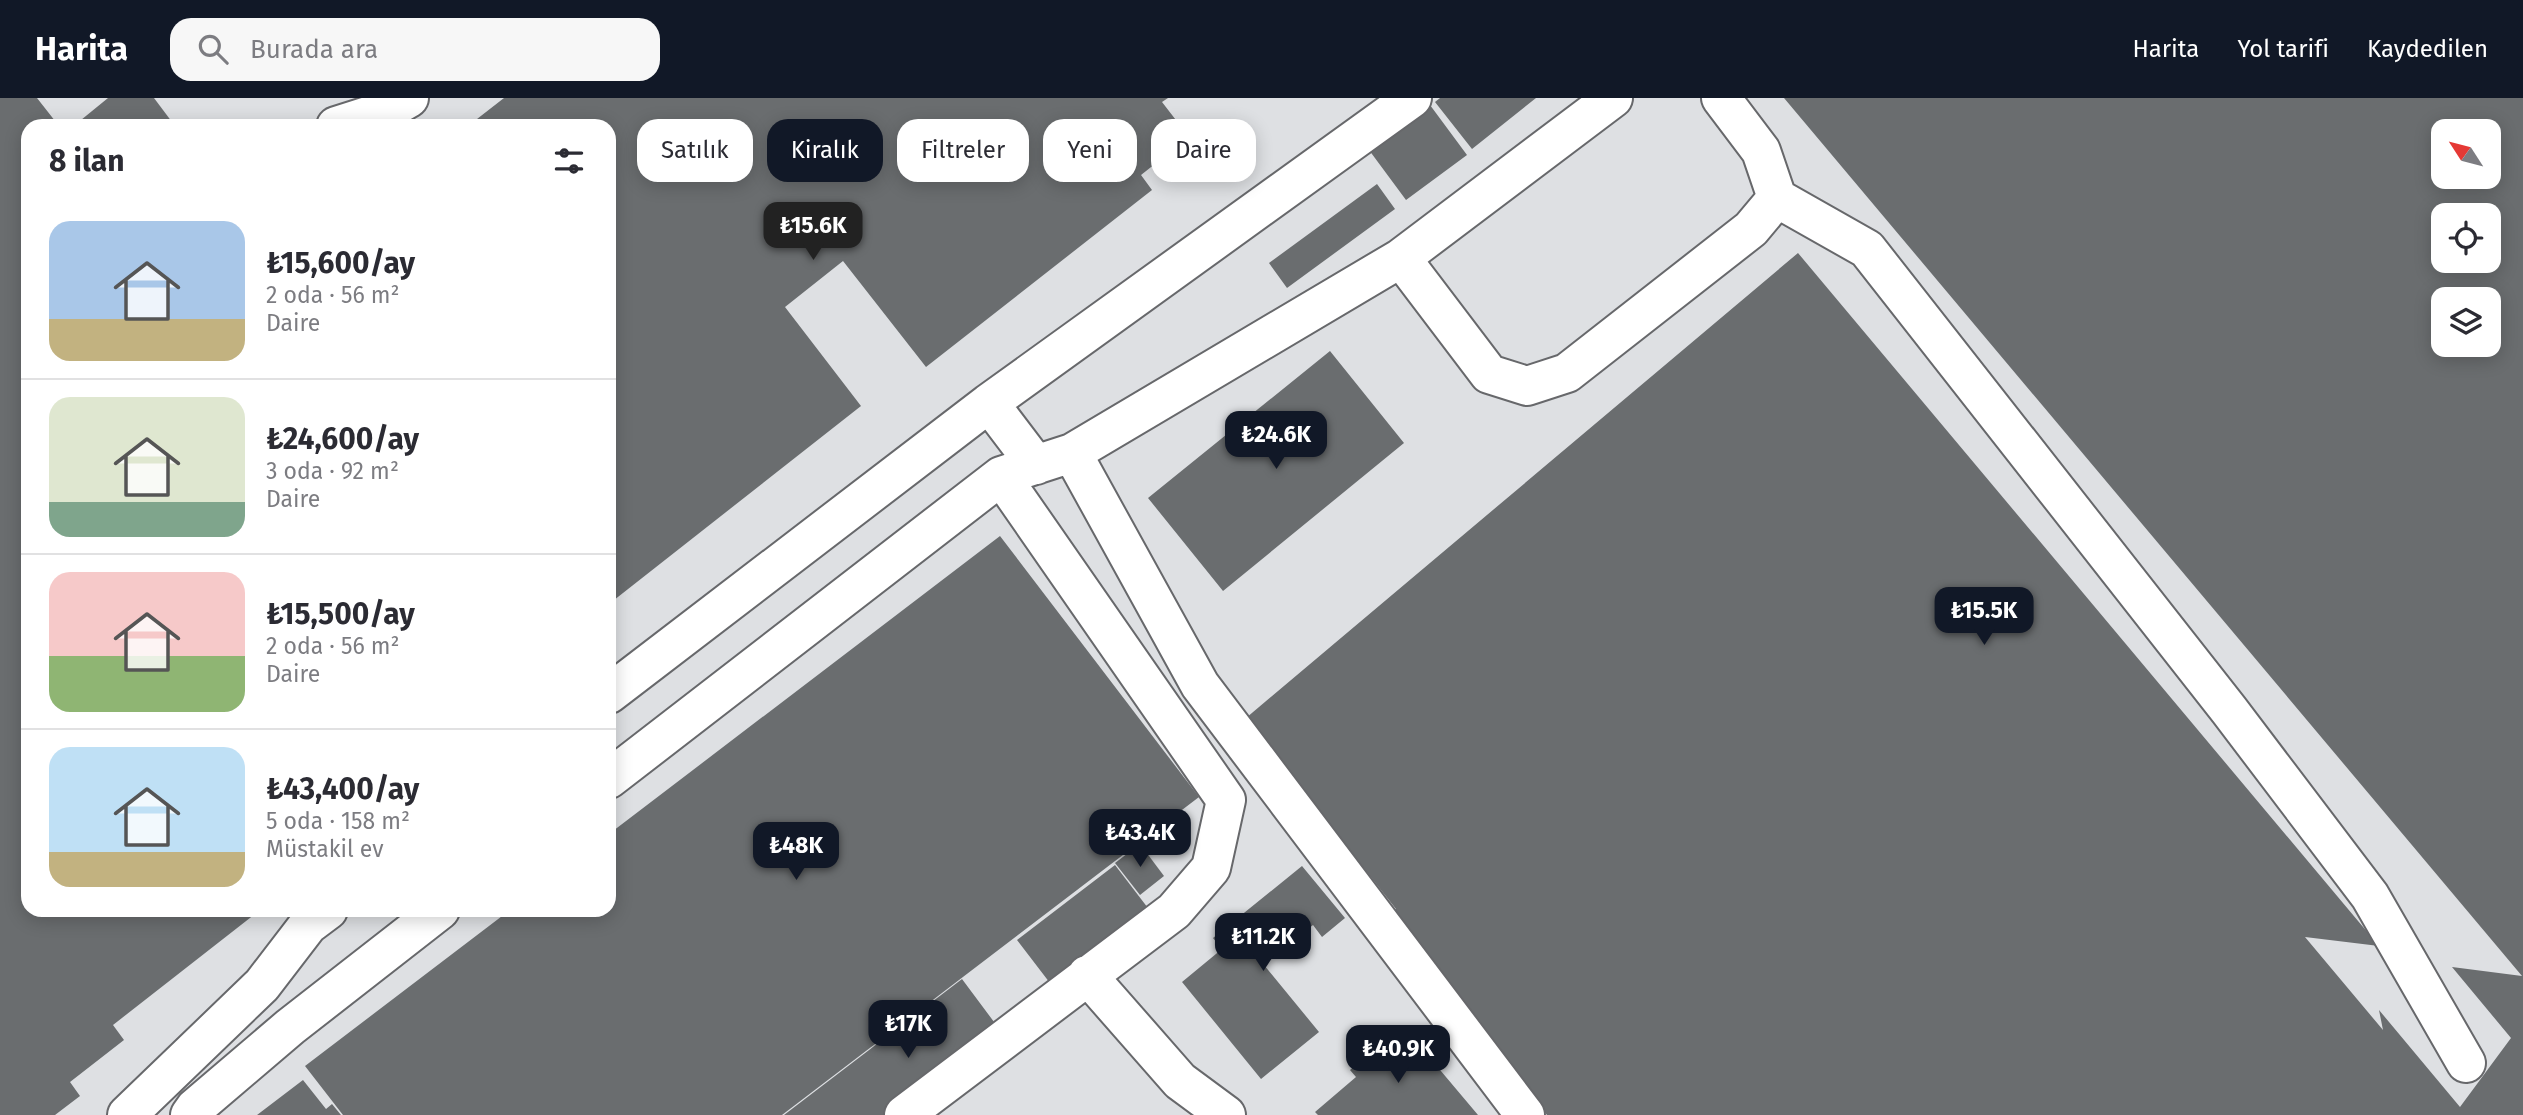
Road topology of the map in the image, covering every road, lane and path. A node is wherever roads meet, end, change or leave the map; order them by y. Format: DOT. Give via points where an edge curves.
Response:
graph roads {
  1 [pos="409,98"];
  2 [pos="1412,98"];
  3 [pos="1613,98"];
  4 [pos="1721,98"];
  5 [pos="358,119"];
  6 [pos="1777,198"];
  7 [pos="1401,258"];
  8 [pos="989,402"];
  9 [pos="1054,459"];
  10 [pos="1001,476"];
  11 [pos="616,689"];
  12 [pos="616,774"];
  13 [pos="319,917"];
  14 [pos="431,917"];
  15 [pos="1087,975"];
  16 [pos="262,985"];
  17 [pos="290,1027"];
  18 [pos="2466,1063"];
  19 [pos="127,1115"];
  20 [pos="190,1115"];
  21 [pos="904,1115"];
  22 [pos="1226,1115"];
  23 [pos="1525,1115"];
  1 -- 5 [label="lane"];
  2 -- 8 [label="lane"];
  3 -- 7 [label="lane"];
  4 -- 6 [label="lane" via="1761,150"];
  6 -- 7 [label="lane" via="1751,229 1567,373 1527,386 1489,374"];
  6 -- 18 [label="lane" via="1867,249 2370,896"];
  7 -- 9 [label="lane"];
  8 -- 9 [label="lane"];
  8 -- 11 [label="lane"];
  9 -- 10 [label="lane"];
  9 -- 23 [label="lane" via="1200,685"];
  10 -- 12 [label="lane"];
  10 -- 15 [label="lane" via="1226,800 1212,868 1174,911"];
  13 -- 16 [label="lane"];
  14 -- 17 [label="lane"];
  15 -- 21 [label="lane"];
  15 -- 22 [label="lane" via="1180,1082"];
  16 -- 17 [label="lane"];
  16 -- 19 [label="lane"];
  17 -- 20 [label="lane"];
}
